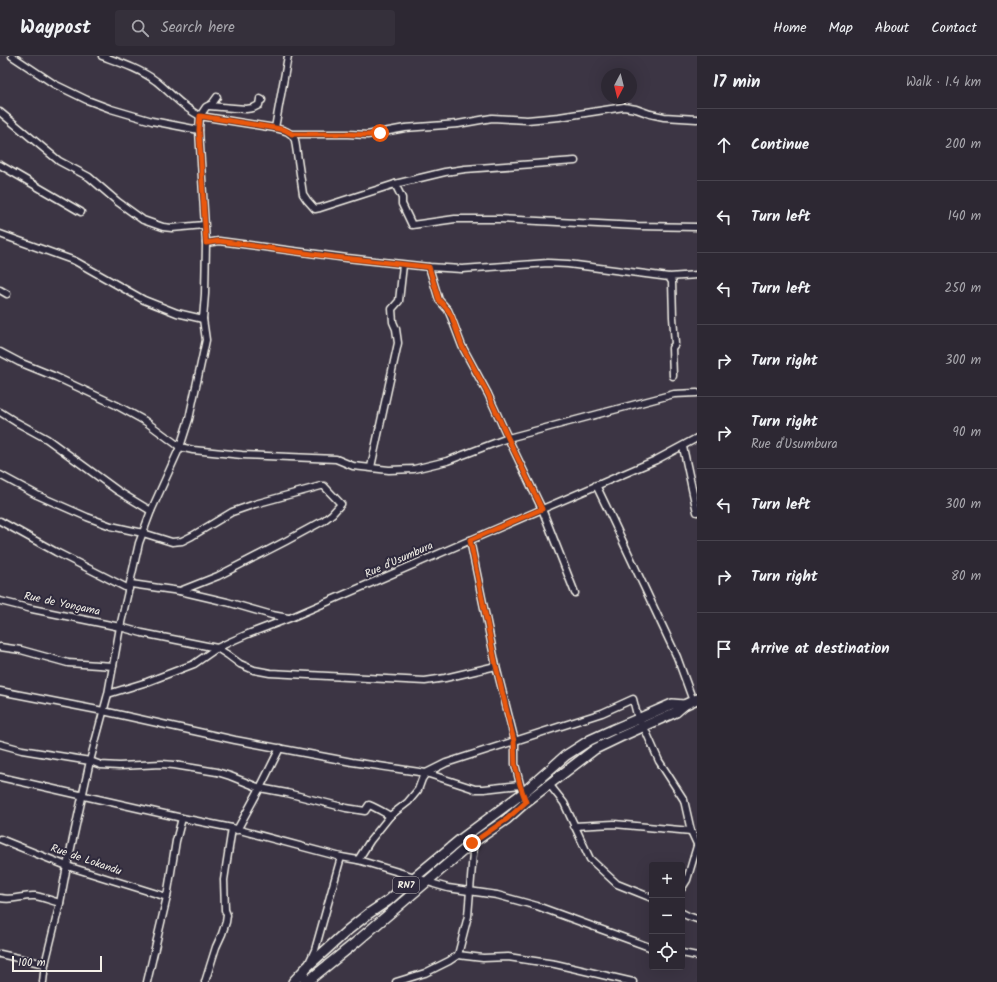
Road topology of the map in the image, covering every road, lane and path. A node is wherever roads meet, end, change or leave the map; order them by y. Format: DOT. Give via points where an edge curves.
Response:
graph roads {
  1 [pos="12,56"];
  2 [pos="102,56"];
  3 [pos="288,56"];
  4 [pos="217,97"];
  5 [pos="262,100"];
  6 [pos="208,106"];
  7 [pos="0,112"];
  8 [pos="200,116"];
  9 [pos="697,119"];
  10 [pos="275,128"];
  11 [pos="199,130"];
  12 [pos="292,134"];
  13 [pos="575,161"];
  14 [pos="0,165"];
  15 [pos="395,184"];
  16 [pos="81,212"];
  17 [pos="204,225"];
  18 [pos="697,227"];
  19 [pos="0,234"];
  20 [pos="206,243"];
  21 [pos="403,265"];
  22 [pos="429,267"];
  23 [pos="697,275"];
  24 [pos="669,277"];
  25 [pos="0,290"];
  26 [pos="8,294"];
  27 [pos="203,319"];
  28 [pos="0,352"];
  29 [pos="673,376"];
  30 [pos="697,393"];
  31 [pos="0,412"];
  32 [pos="508,438"];
  33 [pos="697,438"];
  34 [pos="180,447"];
  35 [pos="683,447"];
  36 [pos="371,468"];
  37 [pos="0,474"];
  38 [pos="596,485"];
  39 [pos="542,509"];
  40 [pos="151,511"];
  41 [pos="697,512"];
  42 [pos="0,521"];
  43 [pos="143,533"];
  44 [pos="470,540"];
  45 [pos="130,586"];
  46 [pos="180,591"];
  47 [pos="575,593"];
  48 [pos="0,601"];
  49 [pos="290,618"];
  50 [pos="120,627"];
  51 [pos="0,647"];
  52 [pos="217,648"];
  53 [pos="113,666"];
  54 [pos="496,666"];
  55 [pos="0,690"];
  56 [pos="108,694"];
  57 [pos="695,700"];
  58 [pos="103,711"];
  59 [pos="641,723"];
  60 [pos="590,740"];
  61 [pos="514,741"];
  62 [pos="0,744"];
  63 [pos="280,748"];
  64 [pos="595,749"];
  65 [pos="90,761"];
  66 [pos="426,773"];
  67 [pos="0,777"];
  68 [pos="549,784"];
  69 [pos="260,788"];
  70 [pos="521,789"];
  71 [pos="83,795"];
  72 [pos="526,802"];
  73 [pos="390,816"];
  74 [pos="182,818"];
  75 [pos="574,826"];
  76 [pos="235,829"];
  77 [pos="691,831"];
  78 [pos="0,839"];
  79 [pos="472,843"];
  80 [pos="697,845"];
  81 [pos="341,857"];
  82 [pos="358,860"];
  83 [pos="67,866"];
  84 [pos="415,876"];
  85 [pos="427,882"];
  86 [pos="685,883"];
  87 [pos="469,891"];
  88 [pos="167,897"];
  89 [pos="649,897"];
  90 [pos="0,898"];
  91 [pos="60,903"];
  92 [pos="685,914"];
  93 [pos="697,919"];
  94 [pos="649,947"];
  95 [pos="0,954"];
  96 [pos="685,954"];
  97 [pos="458,955"];
  98 [pos="697,956"];
  99 [pos="46,964"];
  100 [pos="307,967"];
  101 [pos="42,982"];
  102 [pos="147,982"];
  103 [pos="205,982"];
  104 [pos="293,982"];
  105 [pos="303,982"];
  106 [pos="308,982"];
  107 [pos="396,982"];
  108 [pos="633,982"];
  1 -- 11 [label="street" via="54,84 86,100 152,121"];
  2 -- 8 [label="street" via="142,71"];
  3 -- 10 [label="street"];
  4 -- 6 [label="street"];
  5 -- 6 [label="street" via="260,99 258,105 253,108 246,109"];
  6 -- 8 [label="street"];
  7 -- 17 [label="street" via="59,161 89,177 143,220 172,228"];
  8 -- 10 [label="street"];
  8 -- 11 [label="street"];
  9 -- 12 [label="street" via="664,117 624,107 527,120 492,118 368,135"];
  10 -- 12 [label="street"];
  11 -- 17 [label="street"];
  12 -- 15 [label="street" via="303,194 315,209"];
  13 -- 15 [label="street" via="465,169"];
  14 -- 16 [label="street"];
  15 -- 18 [label="street" via="412,225 455,219 499,219"];
  17 -- 20 [label="street"];
  19 -- 27 [label="street" via="75,261 144,300 177,313"];
  20 -- 21 [label="street" via="219,241"];
  20 -- 27 [label="street"];
  21 -- 22 [label="street"];
  21 -- 36 [label="street" via="399,301 392,309 392,322 398,343"];
  22 -- 24 [label="street" via="462,269 548,263"];
  22 -- 32 [label="street" via="439,300 450,313 462,346"];
  23 -- 24 [label="street"];
  24 -- 29 [label="street" via="672,282 675,344 672,348"];
  25 -- 26 [label="street"];
  27 -- 34 [label="street" via="206,340 189,419"];
  28 -- 34 [label="street" via="116,405 145,421"];
  30 -- 32 [label="street" via="674,394"];
  31 -- 40 [label="street" via="47,439 118,491"];
  32 -- 36 [label="street" via="447,461 414,469"];
  32 -- 39 [label="street"];
  33 -- 35 [label="street, Rue d'Usumbura"];
  34 -- 36 [label="street" via="242,455 336,459 353,466"];
  34 -- 40 [label="street"];
  35 -- 38 [label="street, Rue d'Usumbura"];
  35 -- 41 [label="street"];
  37 -- 43 [label="street" via="37,495 87,517 111,526"];
  38 -- 39 [label="street, Rue d'Usumbura"];
  38 -- 57 [label="street"];
  39 -- 44 [label="street, Rue d'Usumbura"];
  39 -- 47 [label="street"];
  40 -- 43 [label="street"];
  42 -- 45 [label="street" via="63,556"];
  43 -- 45 [label="street"];
  43 -- 46 [label="street" via="172,542 182,541 232,512 321,486 324,486 341,504 323,521 286,541 218,576"];
  44 -- 49 [label="street, Rue d'Usumbura"];
  44 -- 54 [label="street"];
  45 -- 46 [label="street"];
  45 -- 50 [label="street"];
  46 -- 49 [label="street"];
  48 -- 50 [label="street, Rue de Yongama"];
  49 -- 52 [label="street, Rue d'Usumbura"];
  50 -- 52 [label="street, Rue de Yongama"];
  50 -- 53 [label="street"];
  51 -- 53 [label="street" via="68,662"];
  52 -- 54 [label="street" via="240,664 270,673 425,681"];
  52 -- 56 [label="street, Rue d'Usumbura" via="194,664"];
  53 -- 56 [label="street"];
  54 -- 61 [label="street"];
  55 -- 58 [label="street"];
  56 -- 58 [label="street"];
  57 -- 59 [label="main road, RN7" via="676,712"];
  58 -- 63 [label="street"];
  58 -- 65 [label="street"];
  59 -- 60 [label="main road, RN7" via="612,730"];
  59 -- 61 [label="street" via="633,699 602,713"];
  59 -- 64 [label="main road, RN7"];
  59 -- 77 [label="street" via="659,761 684,800"];
  60 -- 64 [label="main road"];
  60 -- 70 [label="main road, RN7"];
  61 -- 66 [label="street" via="446,763"];
  61 -- 70 [label="street" via="515,764"];
  62 -- 65 [label="street"];
  63 -- 66 [label="street"];
  63 -- 69 [label="street"];
  64 -- 68 [label="main road, RN7"];
  65 -- 69 [label="street" via="101,765 119,766 174,765 217,772"];
  65 -- 71 [label="street"];
  66 -- 70 [label="street" via="484,790"];
  66 -- 73 [label="street" via="418,790 408,802"];
  67 -- 71 [label="street"];
  68 -- 72 [label="main road, RN7"];
  68 -- 75 [label="street" via="564,803"];
  69 -- 73 [label="street" via="365,811 369,805"];
  69 -- 76 [label="street"];
  70 -- 72 [label="street"];
  70 -- 84 [label="main road, RN7"];
  71 -- 74 [label="street"];
  71 -- 83 [label="street"];
  72 -- 79 [label="main road, RN7" via="507,819"];
  73 -- 82 [label="street"];
  74 -- 76 [label="street"];
  74 -- 88 [label="street"];
  75 -- 77 [label="street" via="614,824"];
  75 -- 89 [label="street" via="590,859 600,869 617,884"];
  76 -- 81 [label="street"];
  76 -- 103 [label="street" via="224,880 226,922"];
  77 -- 80 [label="street"];
  78 -- 83 [label="street, Rue de Lokandu"];
  79 -- 85 [label="main road, RN7"];
  79 -- 87 [label="street"];
  80 -- 86 [label="street"];
  81 -- 82 [label="street"];
  81 -- 100 [label="street" via="315,950"];
  82 -- 84 [label="street"];
  83 -- 88 [label="street, Rue de Lokandu"];
  83 -- 91 [label="street"];
  84 -- 85 [label="street"];
  84 -- 100 [label="main road, RN7"];
  85 -- 87 [label="street"];
  85 -- 106 [label="main road, RN7"];
  87 -- 94 [label="street" via="497,895 537,906"];
  87 -- 97 [label="street" via="468,916"];
  88 -- 102 [label="street"];
  90 -- 91 [label="street" via="36,896"];
  91 -- 99 [label="street"];
  92 -- 93 [label="street"];
  95 -- 99 [label="street"];
  96 -- 98 [label="street"];
  97 -- 107 [label="street" via="425,973"];
  97 -- 108 [label="street" via="508,957 555,964"];
  99 -- 101 [label="street"];
  100 -- 104 [label="main road, RN7"];
  100 -- 105 [label="street"];
}
